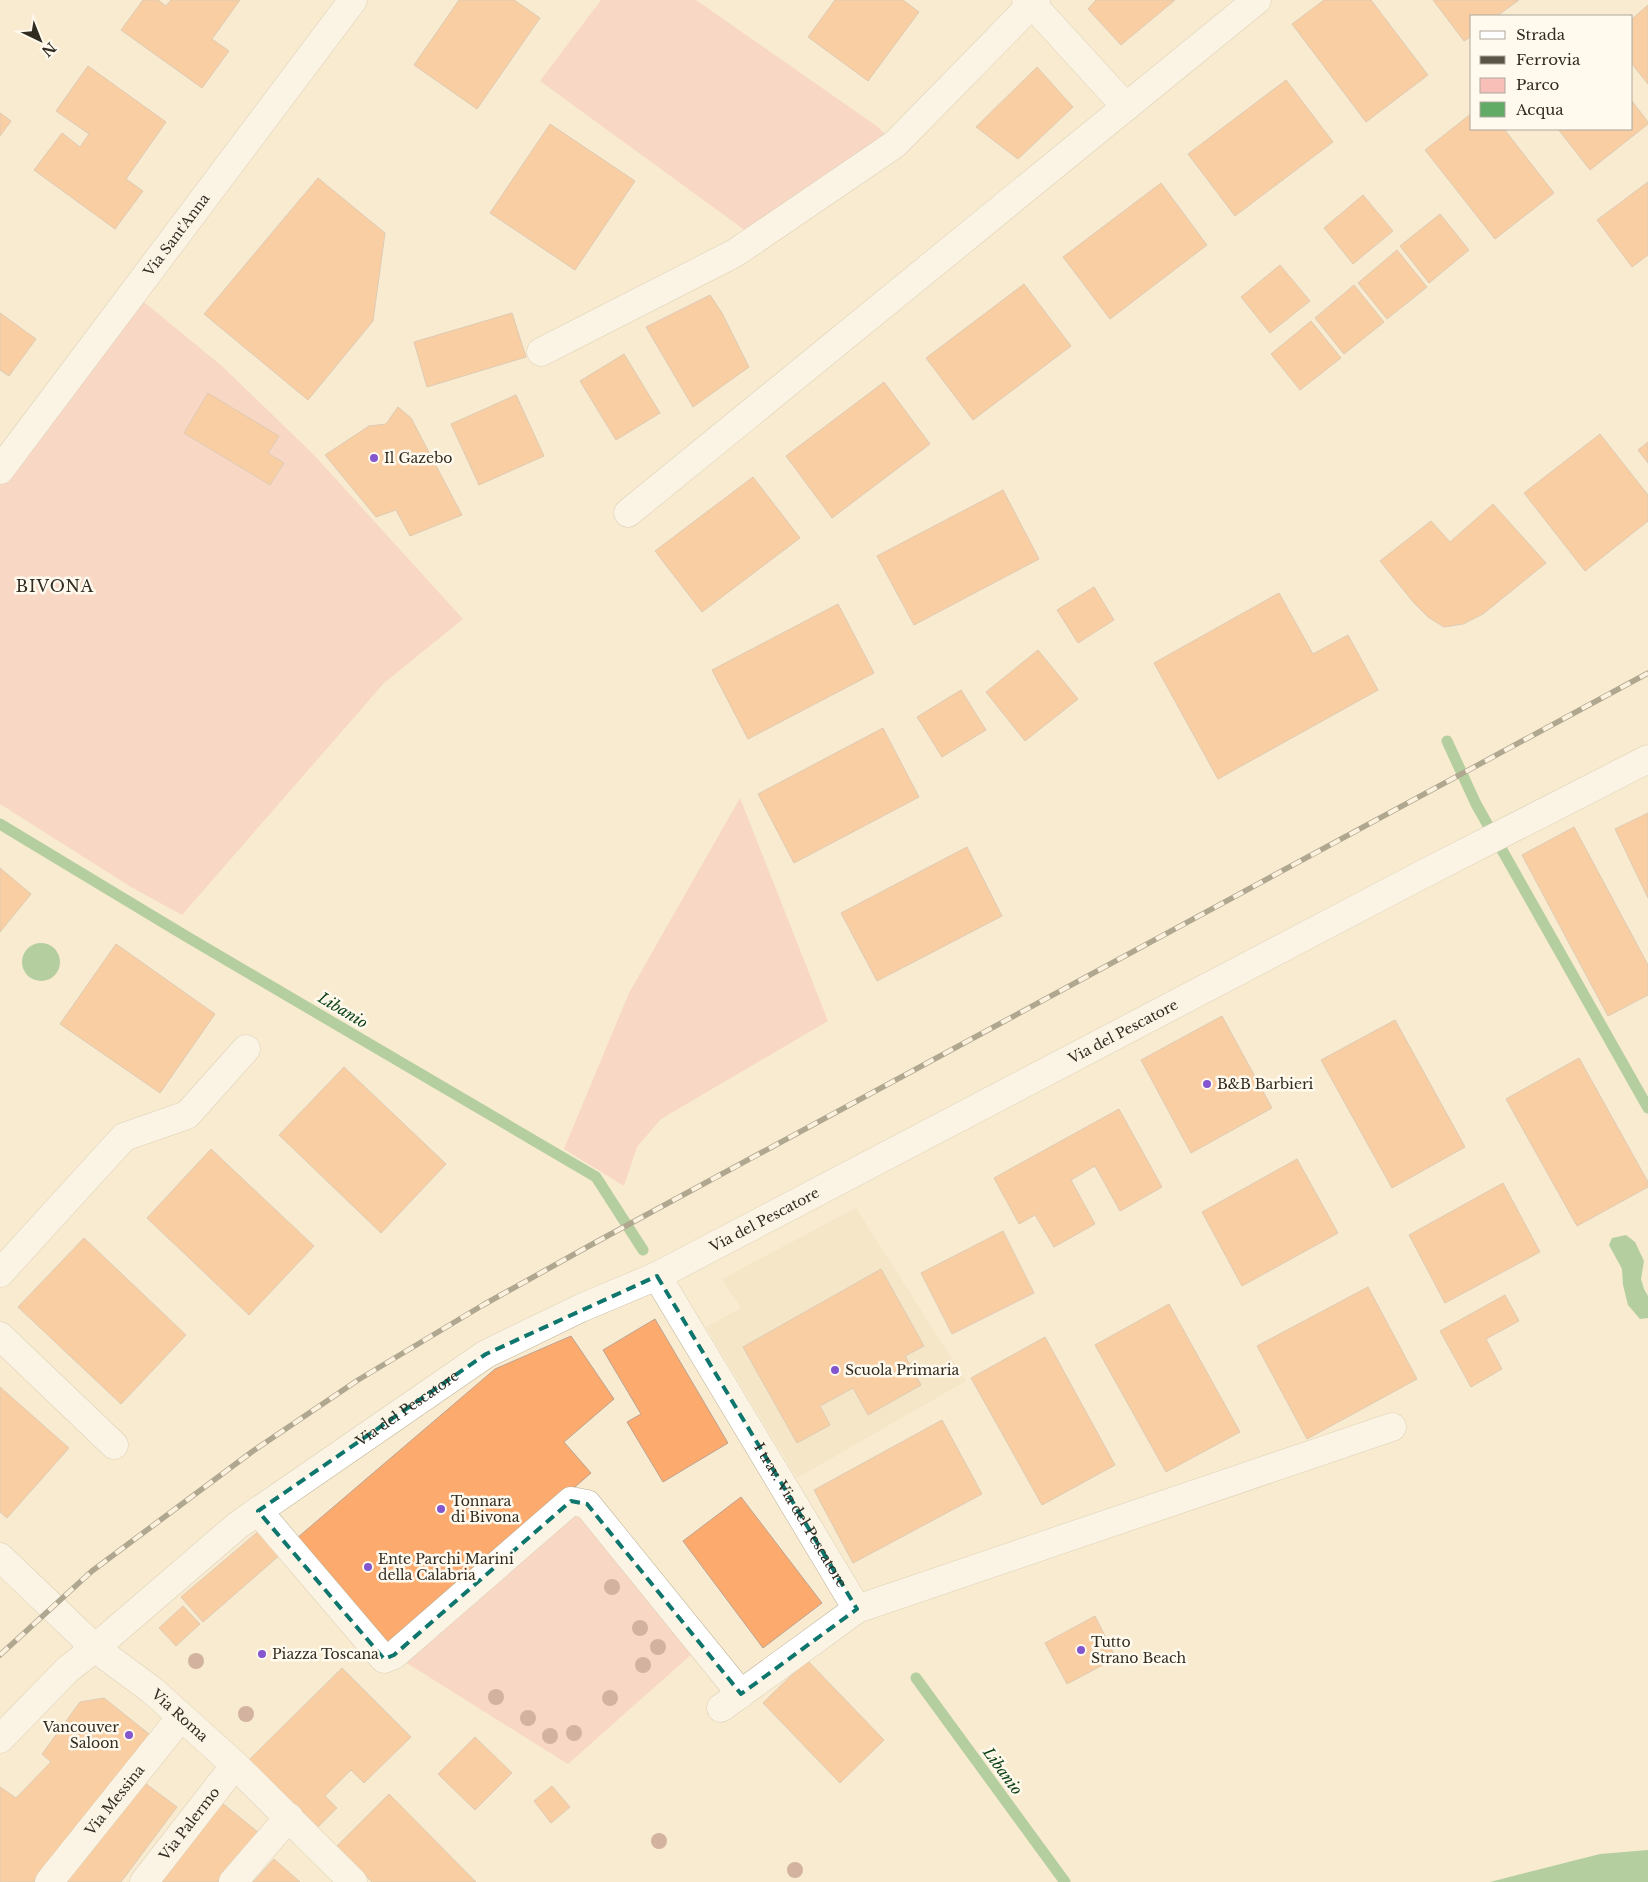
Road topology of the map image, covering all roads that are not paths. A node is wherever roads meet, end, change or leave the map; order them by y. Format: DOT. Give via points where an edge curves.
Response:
graph roads {
  1 [pos="353,0"];
  2 [pos="1257,0"];
  3 [pos="1031,1"];
  4 [pos="1126,107"];
  5 [pos="541,352"];
  6 [pos="0,470"];
  7 [pos="628,513"];
  8 [pos="1648,759"];
  9 [pos="246,1050"];
  10 [pos="0,1273"];
  11 [pos="657,1276"];
  12 [pos="0,1336"];
  13 [pos="1392,1427"];
  14 [pos="114,1445"];
  15 [pos="258,1511"];
  16 [pos="0,1557"];
  17 [pos="857,1609"];
  18 [pos="95,1648"];
  19 [pos="181,1717"];
  20 [pos="0,1739"];
  21 [pos="235,1765"];
  22 [pos="289,1817"];
  23 [pos="49,1882"];
  24 [pos="144,1882"];
  25 [pos="233,1882"];
  26 [pos="353,1882"];
  1 -- 6 [label="street, Via Sant'Anna"];
  2 -- 4 [label="street"];
  3 -- 4 [label="street"];
  3 -- 5 [label="street" via="895,144 735,254"];
  4 -- 7 [label="street"];
  8 -- 11 [label="street, Via del Pescatore"];
  9 -- 10 [label="street" via="186,1115 124,1137"];
  11 -- 15 [label="street, Via del Pescatore" via="486,1354"];
  11 -- 17 [label="street, I trav. Via del Pescatore"];
  12 -- 14 [label="street"];
  13 -- 17 [label="street"];
  15 -- 17 [label="street" via="384,1659 394,1655 571,1501 587,1504 731,1701"];
  15 -- 18 [label="street, Via del Pescatore" via="238,1524"];
  16 -- 18 [label="street, Via Roma"];
  18 -- 19 [label="street, Via Roma"];
  18 -- 20 [label="street, Via del Pescatore" via="68,1669"];
  19 -- 21 [label="street, Via Roma"];
  19 -- 23 [label="street, Via Messina"];
  21 -- 22 [label="street, Via Roma"];
  21 -- 24 [label="street, Via Palermo"];
  22 -- 25 [label="street"];
  22 -- 26 [label="street, Via Roma"];
}
